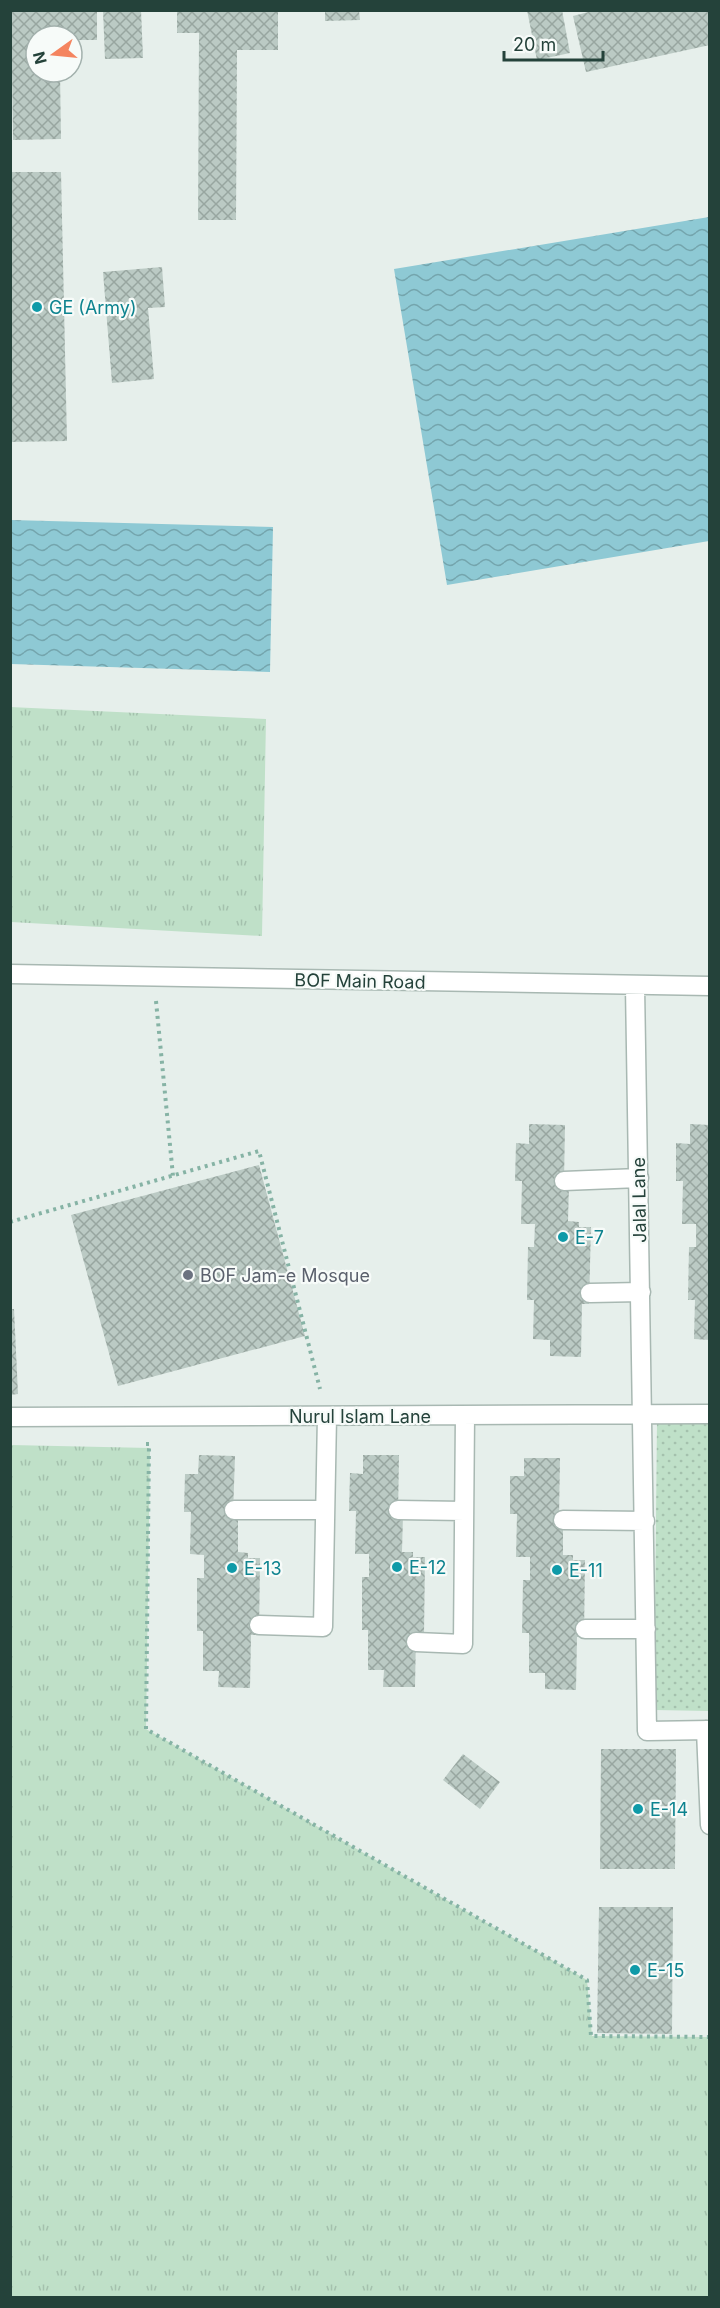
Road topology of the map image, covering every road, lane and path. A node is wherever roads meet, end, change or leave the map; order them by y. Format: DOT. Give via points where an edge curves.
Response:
graph roads {
  1 [pos="10,974"];
  2 [pos="154,977"];
  3 [pos="635,986"];
  4 [pos="710,986"];
  5 [pos="173,1176"];
  6 [pos="639,1178"];
  7 [pos="564,1181"];
  8 [pos="10,1221"];
  9 [pos="641,1292"];
  10 [pos="590,1293"];
  11 [pos="643,1414"];
  12 [pos="710,1414"];
  13 [pos="465,1415"];
  14 [pos="327,1416"];
  15 [pos="10,1417"];
  16 [pos="137,1444"];
  17 [pos="234,1510"];
  18 [pos="325,1510"];
  19 [pos="398,1510"];
  20 [pos="464,1511"];
  21 [pos="563,1520"];
  22 [pos="645,1521"];
  23 [pos="259,1625"];
  24 [pos="585,1629"];
  25 [pos="646,1629"];
  26 [pos="416,1642"];
  27 [pos="708,1730"];
  28 [pos="710,1825"];
  29 [pos="710,2037"];
  1 -- 2 [label="street, BOF Main Road"];
  2 -- 3 [label="street, BOF Main Road"];
  2 -- 5 [label="path"];
  3 -- 4 [label="street, BOF Main Road"];
  3 -- 6 [label="street, Jalal Lane"];
  5 -- 8 [label="path"];
  5 -- 14 [label="path" via="259,1151"];
  6 -- 7 [label="street"];
  6 -- 9 [label="street, Jalal Lane"];
  9 -- 10 [label="street"];
  9 -- 11 [label="street, Jalal Lane"];
  11 -- 12 [label="street, Nurul Islam Lane"];
  11 -- 13 [label="street, Nurul Islam Lane"];
  11 -- 22 [label="street, Jalal Lane"];
  13 -- 14 [label="street, Nurul Islam Lane"];
  13 -- 20 [label="street"];
  14 -- 15 [label="street, Nurul Islam Lane"];
  14 -- 18 [label="street"];
  16 -- 29 [label="path" via="149,1444 146,1729 587,1980 591,2036"];
  17 -- 18 [label="street"];
  18 -- 23 [label="street" via="323,1627"];
  19 -- 20 [label="street"];
  20 -- 26 [label="street" via="463,1644"];
  21 -- 22 [label="street"];
  22 -- 25 [label="street, Jalal Lane"];
  24 -- 25 [label="street"];
  25 -- 27 [label="street, Jalal Lane" via="647,1731"];
  27 -- 28 [label="street"];
}
